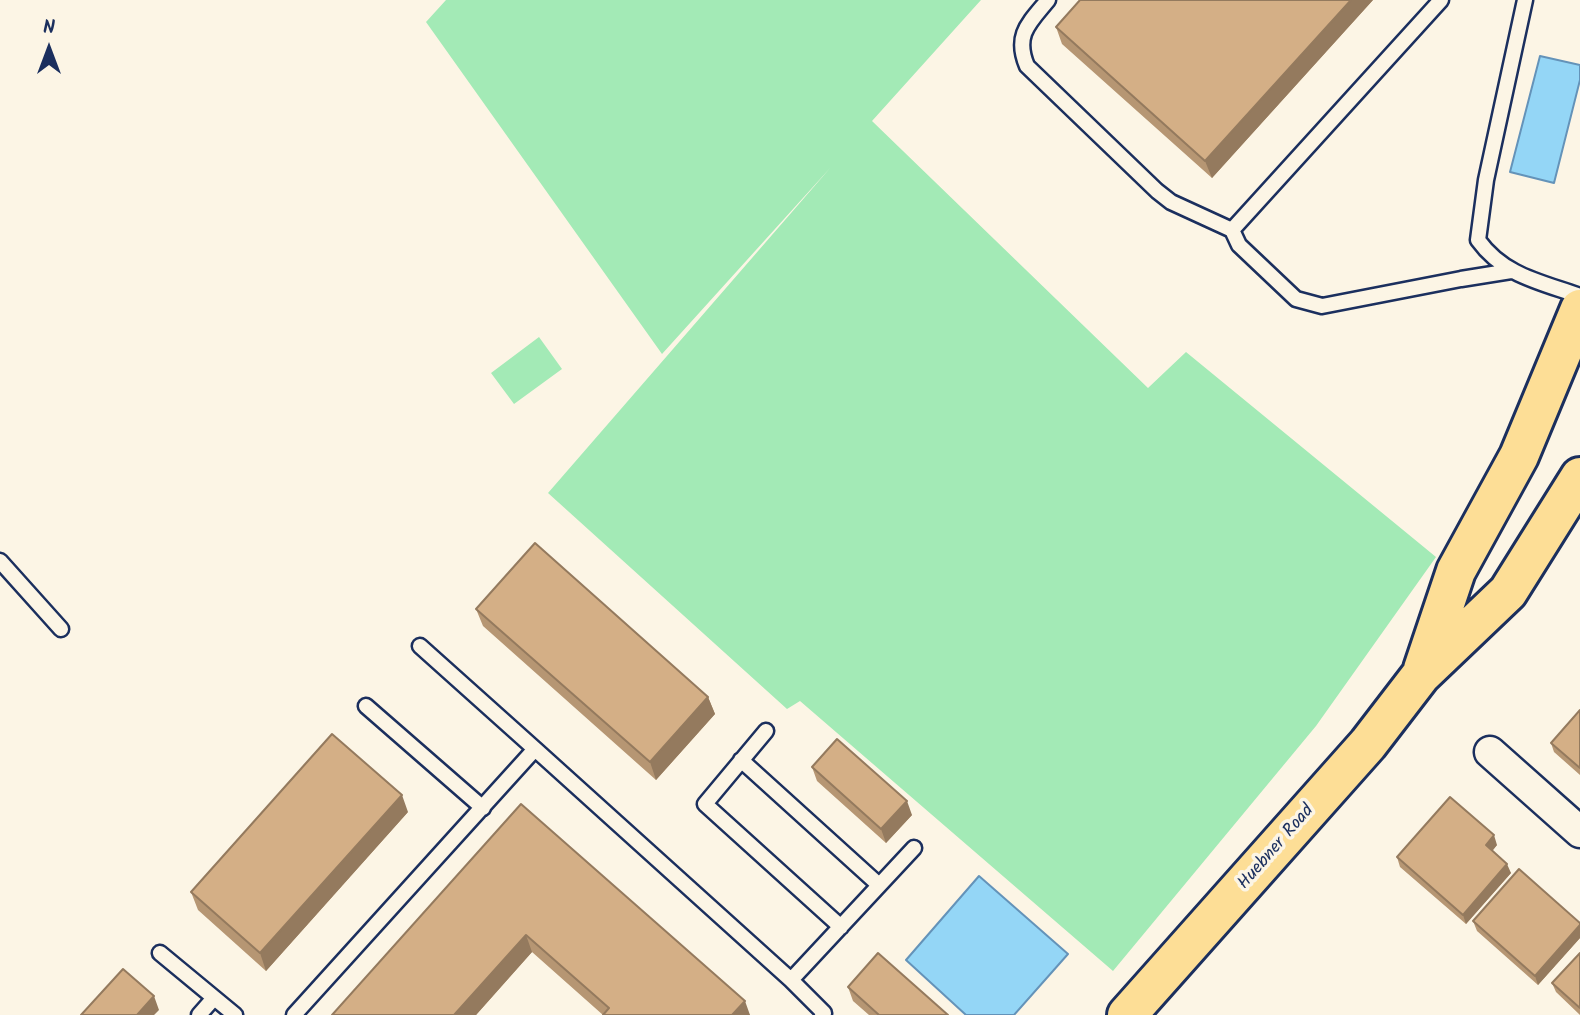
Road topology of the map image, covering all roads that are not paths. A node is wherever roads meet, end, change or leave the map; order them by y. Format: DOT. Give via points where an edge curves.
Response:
graph roads {
  1 [pos="1048,0"];
  2 [pos="1441,0"];
  3 [pos="1525,0"];
  4 [pos="1232,230"];
  5 [pos="1511,271"];
  6 [pos="1580,296"];
  7 [pos="1580,309"];
  8 [pos="1580,477"];
  9 [pos="0,561"];
  10 [pos="61,629"];
  11 [pos="420,646"];
  12 [pos="1421,675"];
  13 [pos="366,706"];
  14 [pos="766,731"];
  15 [pos="536,749"];
  16 [pos="1490,752"];
  17 [pos="741,761"];
  18 [pos="483,808"];
  19 [pos="1580,832"];
  20 [pos="914,848"];
  21 [pos="879,886"];
  22 [pos="841,927"];
  23 [pos="160,953"];
  24 [pos="791,980"];
  25 [pos="214,998"];
  26 [pos="825,1014"];
  27 [pos="199,1015"];
  28 [pos="235,1015"];
  29 [pos="294,1015"];
  30 [pos="1127,1015"];
  1 -- 4 [label="lane" via="1022,38 1027,66 1157,191"];
  2 -- 4 [label="lane"];
  3 -- 5 [label="lane" via="1486,180 1478,240"];
  4 -- 5 [label="lane" via="1239,244 1296,299 1322,306"];
  5 -- 6 [label="lane"];
  7 -- 12 [label="main road, Huebner Road" via="1519,456 1456,572"];
  8 -- 12 [label="main road, Huebner Road" via="1508,592"];
  9 -- 10 [label="lane"];
  11 -- 15 [label="lane"];
  12 -- 30 [label="main road, Huebner Road" via="1368,744"];
  13 -- 18 [label="lane"];
  14 -- 17 [label="lane"];
  15 -- 18 [label="lane"];
  15 -- 24 [label="lane"];
  16 -- 19 [label="street"];
  17 -- 21 [label="lane"];
  17 -- 22 [label="lane" via="705,804"];
  18 -- 29 [label="lane"];
  20 -- 21 [label="lane"];
  21 -- 22 [label="lane"];
  22 -- 24 [label="lane"];
  23 -- 25 [label="lane"];
  24 -- 26 [label="lane"];
  25 -- 27 [label="lane"];
  25 -- 28 [label="lane"];
}
